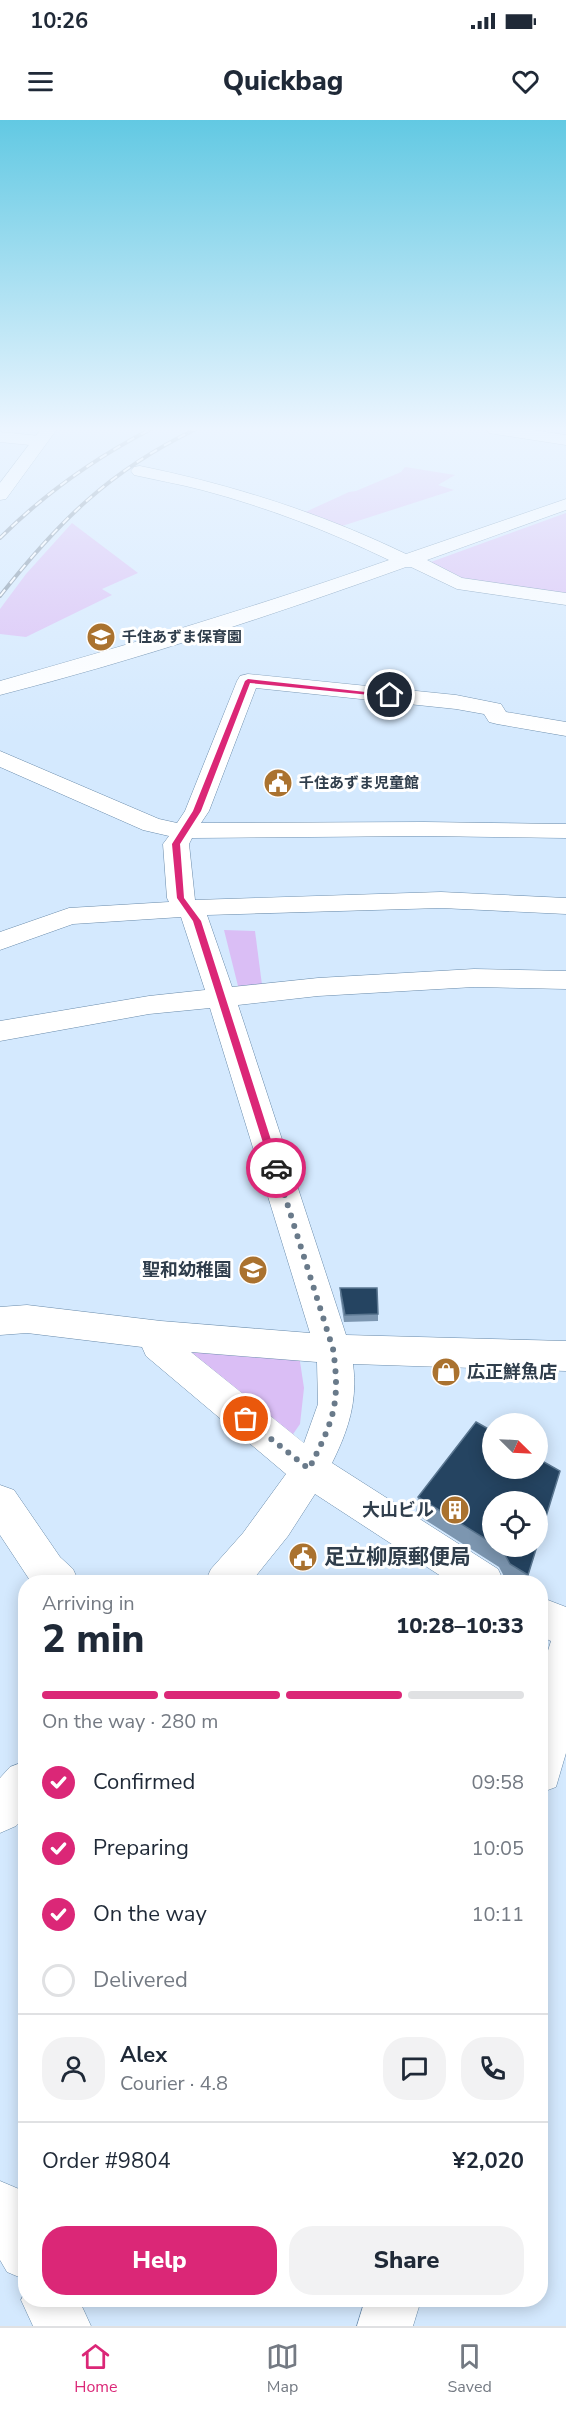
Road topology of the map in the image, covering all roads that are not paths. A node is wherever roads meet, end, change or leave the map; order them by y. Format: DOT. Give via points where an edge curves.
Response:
graph roads {
  1 [pos="340,532"];
  2 [pos="490,532"];
  3 [pos="410,561"];
  4 [pos="566,599"];
  5 [pos="0,687"];
  6 [pos="566,729"];
  7 [pos="0,758"];
  8 [pos="182,831"];
  9 [pos="566,831"];
  10 [pos="566,906"];
  11 [pos="190,910"];
  12 [pos="6,932"];
  13 [pos="566,980"];
  14 [pos="221,999"];
  15 [pos="0,1031"];
  16 [pos="0,1321"];
  17 [pos="160,1335"];
  18 [pos="333,1349"];
  19 [pos="566,1356"];
  20 [pos="309,1469"];
  21 [pos="0,1502"];
  22 [pos="51,1575"];
  23 [pos="231,1575"];
  24 [pos="473,1575"];
  25 [pos="548,1619"];
  26 [pos="566,1627"];
  27 [pos="566,1655"];
  28 [pos="560,1712"];
  29 [pos="548,1747"];
  30 [pos="18,1792"];
  31 [pos="0,1810"];
  32 [pos="0,2208"];
  33 [pos="18,2239"];
  34 [pos="53,2307"];
  35 [pos="391,2307"];
  36 [pos="63,2326"];
  37 [pos="385,2326"];
  1 -- 3 [label="street"];
  2 -- 3 [label="street"];
  3 -- 4 [label="street" via="457,582"];
  3 -- 5 [label="street" via="154,644"];
  6 -- 8 [label="street" via="497,717 493,709 456,702 248,681 197,811"];
  7 -- 8 [label="street" via="152,825"];
  8 -- 9 [label="street"];
  8 -- 11 [label="street" via="176,844 180,898"];
  10 -- 11 [label="street" via="441,900"];
  11 -- 12 [label="street" via="69,916"];
  11 -- 14 [label="street"];
  13 -- 14 [label="street" via="431,980 318,987"];
  14 -- 15 [label="street" via="149,1005"];
  14 -- 18 [label="street"];
  16 -- 17 [label="street" via="27,1319"];
  17 -- 18 [label="street"];
  17 -- 20 [label="street" via="159,1346"];
  18 -- 19 [label="street"];
  18 -- 20 [label="street" via="336,1402 331,1425"];
  20 -- 23 [label="street" via="256,1548"];
  20 -- 24 [label="street"];
  21 -- 22 [label="street"];
  25 -- 26 [label="street"];
  27 -- 28 [label="street"];
  28 -- 29 [label="street"];
  30 -- 31 [label="street"];
  32 -- 33 [label="street"];
  34 -- 36 [label="street"];
  35 -- 37 [label="street"];
}
